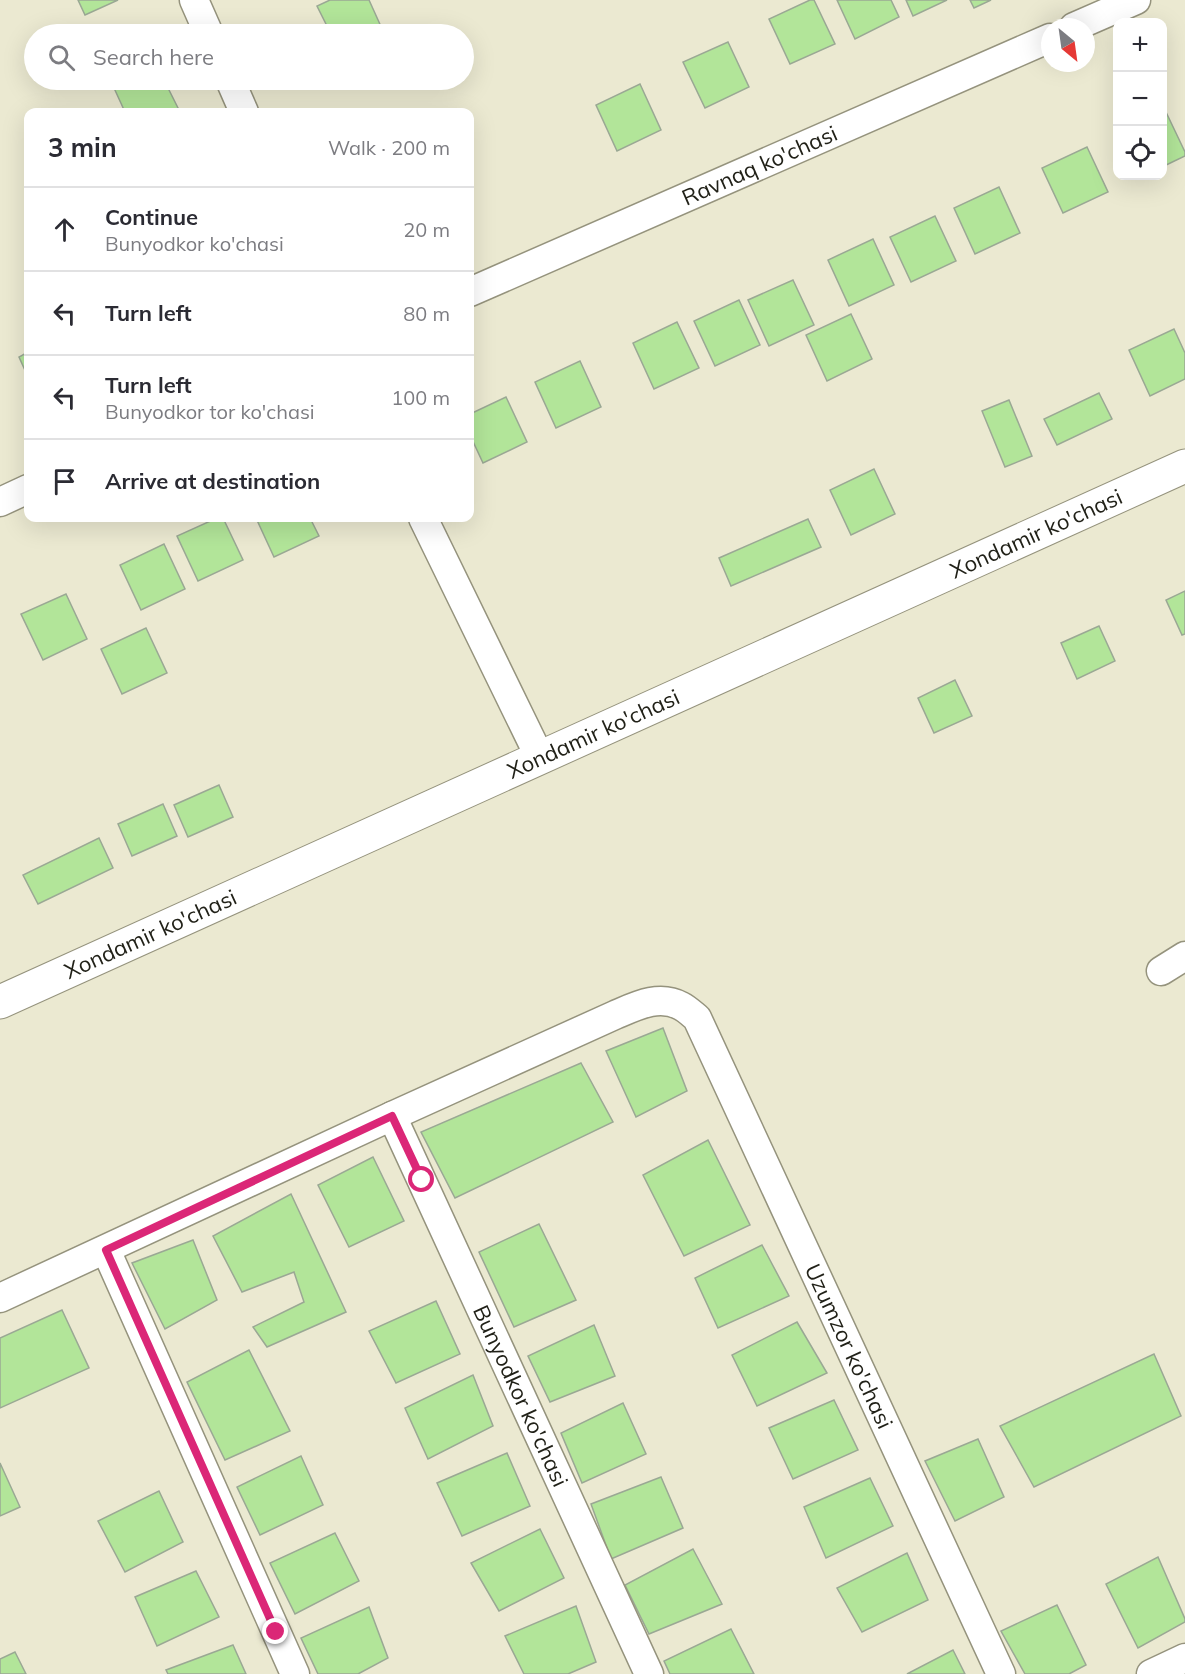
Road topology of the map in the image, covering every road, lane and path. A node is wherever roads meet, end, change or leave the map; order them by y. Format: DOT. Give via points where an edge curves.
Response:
graph roads {
  1 [pos="194,0"];
  2 [pos="1136,0"];
  3 [pos="1095,18"];
  4 [pos="205,24"];
  5 [pos="1041,42"];
  6 [pos="234,90"];
  7 [pos="242,108"];
  8 [pos="474,290"];
  9 [pos="1185,466"];
  10 [pos="24,491"];
  11 [pos="0,502"];
  12 [pos="425,522"];
  13 [pos="540,758"];
  14 [pos="1185,956"];
  15 [pos="1161,971"];
  16 [pos="0,1002"];
  17 [pos="392,1116"];
  18 [pos="106,1250"];
  19 [pos="0,1299"];
  20 [pos="1185,1658"];
  21 [pos="295,1674"];
  22 [pos="649,1674"];
  23 [pos="1001,1674"];
  24 [pos="1151,1674"];
  1 -- 4 [label="street"];
  2 -- 3 [label="street"];
  5 -- 8 [label="street, Ravnaq ko'chasi"];
  6 -- 7 [label="street"];
  9 -- 13 [label="main road, Xondamir ko'chasi"];
  10 -- 11 [label="street"];
  12 -- 13 [label="street"];
  13 -- 16 [label="main road, Xondamir ko'chasi"];
  14 -- 15 [label="street"];
  17 -- 18 [label="street"];
  17 -- 22 [label="street, Bunyodkor ko'chasi"];
  17 -- 23 [label="street, Uzumzor ko'chasi" via="644,1002 672,1003 697,1018"];
  18 -- 19 [label="street"];
  18 -- 21 [label="street"];
  20 -- 24 [label="street"];
}
